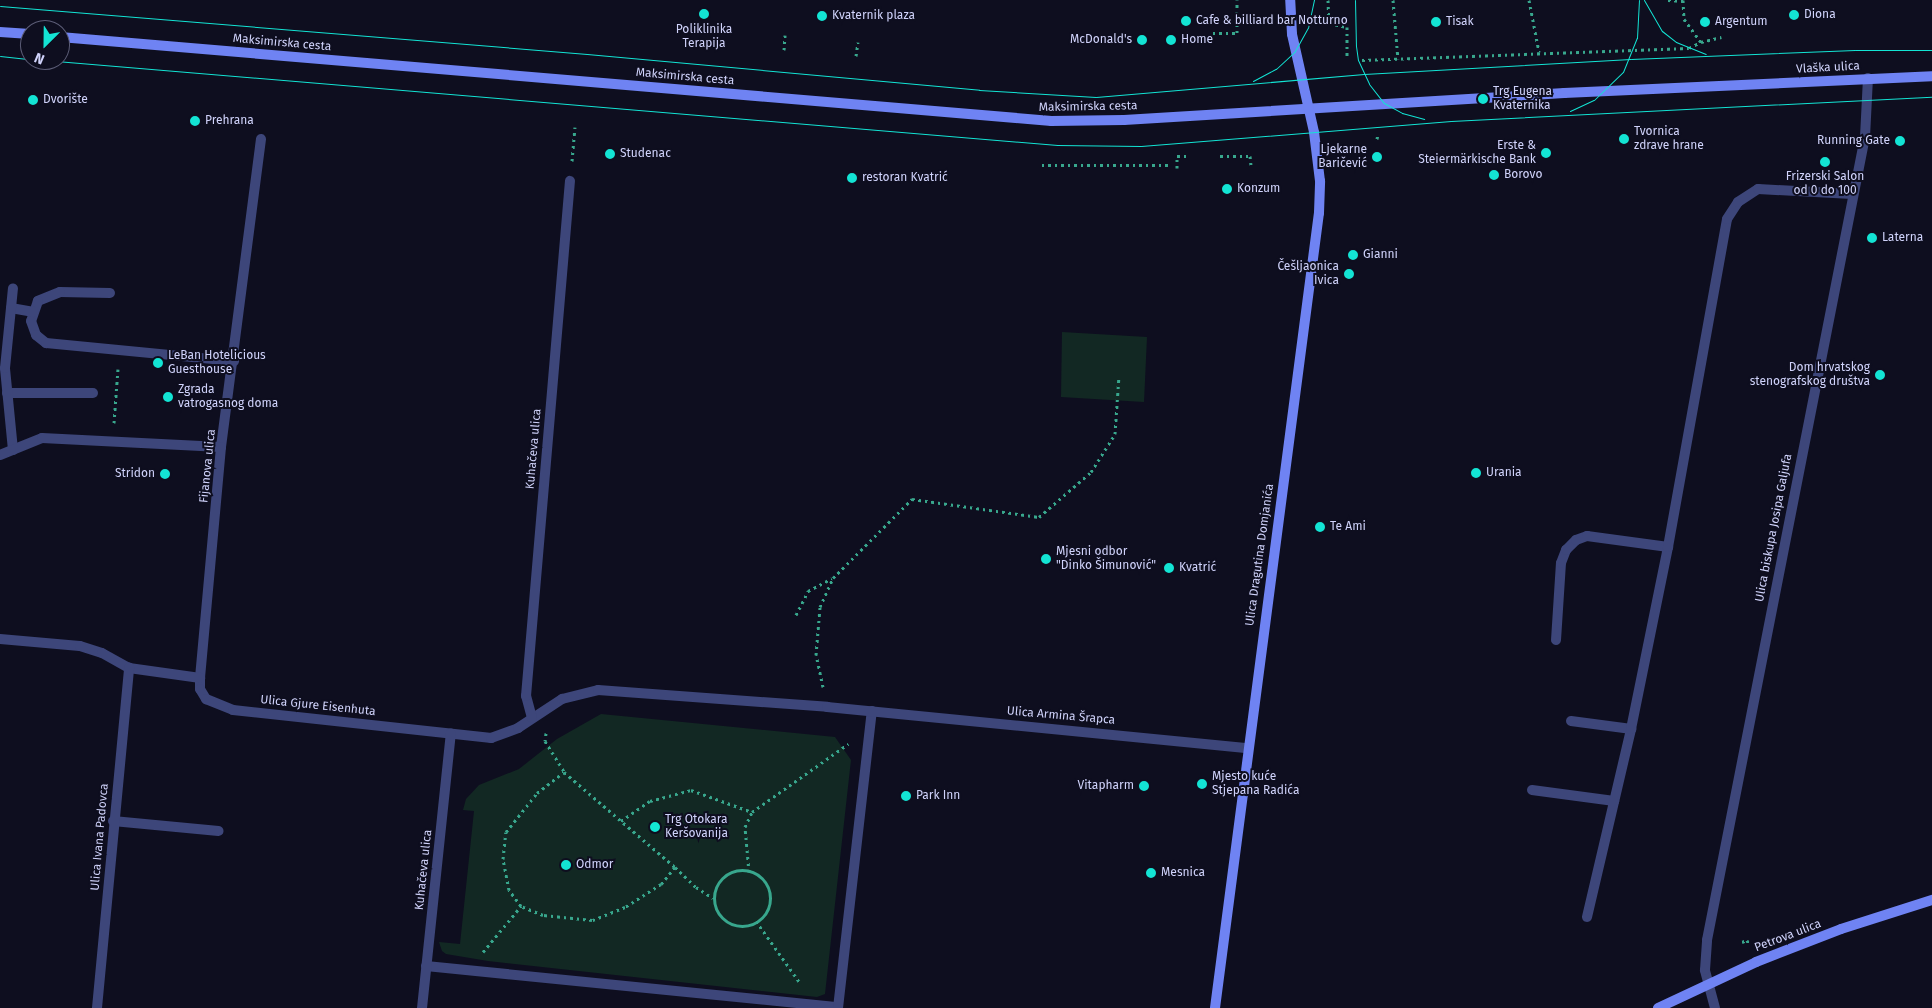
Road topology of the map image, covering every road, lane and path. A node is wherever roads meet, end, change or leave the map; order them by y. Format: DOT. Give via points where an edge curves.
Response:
graph roads {
  1 [pos="1237,0"];
  2 [pos="1290,0"];
  3 [pos="1328,0"];
  4 [pos="1393,0"];
  5 [pos="1529,0"];
  6 [pos="1683,0"];
  7 [pos="1668,1"];
  8 [pos="0,32"];
  9 [pos="20,33"];
  10 [pos="1213,33"];
  11 [pos="785,35"];
  12 [pos="1721,37"];
  13 [pos="70,38"];
  14 [pos="858,42"];
  15 [pos="1701,42"];
  16 [pos="784,50"];
  17 [pos="1539,52"];
  18 [pos="856,56"];
  19 [pos="1346,59"];
  20 [pos="1398,59"];
  21 [pos="1362,60"];
  22 [pos="1379,60"];
  23 [pos="1378,67"];
  24 [pos="1932,76"];
  25 [pos="1868,78"];
  26 [pos="1309,107"];
  27 [pos="575,127"];
  28 [pos="261,139"];
  29 [pos="1187,156"];
  30 [pos="1220,156"];
  31 [pos="1042,165"];
  32 [pos="1170,165"];
  33 [pos="1251,165"];
  34 [pos="1177,168"];
  35 [pos="570,181"];
  36 [pos="1852,194"];
  37 [pos="13,288"];
  38 [pos="110,293"];
  39 [pos="11,308"];
  40 [pos="34,312"];
  41 [pos="120,348"];
  42 [pos="234,361"];
  43 [pos="1119,376"];
  44 [pos="7,393"];
  45 [pos="93,393"];
  46 [pos="112,441"];
  47 [pos="222,448"];
  48 [pos="12,450"];
  49 [pos="0,455"];
  50 [pos="1668,547"];
  51 [pos="833,578"];
  52 [pos="796,615"];
  53 [pos="0,639"];
  54 [pos="1556,640"];
  55 [pos="129,668"];
  56 [pos="200,678"];
  57 [pos="827,707"];
  58 [pos="872,711"];
  59 [pos="532,718"];
  60 [pos="1570,721"];
  61 [pos="546,728"];
  62 [pos="1631,729"];
  63 [pos="451,734"];
  64 [pos="869,737"];
  65 [pos="1248,748"];
  66 [pos="564,772"];
  67 [pos="1532,790"];
  68 [pos="1614,801"];
  69 [pos="752,812"];
  70 [pos="113,821"];
  71 [pos="621,821"];
  72 [pos="219,831"];
  73 [pos="675,867"];
  74 [pos="748,872"];
  75 [pos="714,898"];
  76 [pos="1932,900"];
  77 [pos="521,906"];
  78 [pos="1587,917"];
  79 [pos="756,922"];
  80 [pos="1747,940"];
  81 [pos="1742,942"];
  82 [pos="426,966"];
  83 [pos="467,970"];
  84 [pos="1707,983"];
  85 [pos="818,1005"];
  86 [pos="97,1008"];
  87 [pos="422,1008"];
  88 [pos="838,1008"];
  89 [pos="1215,1008"];
  90 [pos="1658,1008"];
  91 [pos="1715,1008"];
  1 -- 10 [label="path" via="1237,33"];
  2 -- 26 [label="main road" via="1292,34"];
  3 -- 19 [label="path" via="1329,23 1347,27"];
  4 -- 20 [label="path"];
  5 -- 17 [label="path"];
  6 -- 7 [label="path"];
  6 -- 15 [label="path" via="1684,19"];
  8 -- 9 [label="main road"];
  11 -- 16 [label="path"];
  12 -- 15 [label="path"];
  13 -- 26 [label="main road, Maksimirska cesta" via="1051,121 1124,120"];
  14 -- 18 [label="path"];
  15 -- 17 [label="path" via="1689,48"];
  17 -- 20 [label="path"];
  20 -- 22 [label="path"];
  21 -- 22 [label="path"];
  22 -- 23 [label="path"];
  24 -- 25 [label="main road, Vlaška ulica"];
  25 -- 26 [label="main road, Vlaška ulica"];
  25 -- 36 [label="street, Ulica biskupa Josipa Galjufa" via="1866,128"];
  26 -- 65 [label="main road, Ulica Dragutina Domjanića" via="1320,181 1320,213"];
  27 -- 35 [label="path"];
  28 -- 42 [label="street, Fijanova ulica"];
  29 -- 34 [label="path" via="1177,156"];
  30 -- 33 [label="path" via="1250,156"];
  31 -- 32 [label="path"];
  35 -- 59 [label="street, Kuhačeva ulica" via="526,696"];
  36 -- 50 [label="street" via="1758,190 1738,202 1727,219"];
  36 -- 84 [label="street, Ulica biskupa Josipa Galjufa" via="1707,940"];
  37 -- 39 [label="street"];
  38 -- 40 [label="street" via="60,292 38,301"];
  39 -- 40 [label="street"];
  39 -- 44 [label="street" via="5,368"];
  40 -- 41 [label="street" via="31,322 36,335 46,343"];
  41 -- 42 [label="street"];
  41 -- 46 [label="path"];
  42 -- 47 [label="street, Fijanova ulica"];
  43 -- 51 [label="path" via="1115,434 1091,472 1039,517 912,499"];
  44 -- 45 [label="street"];
  44 -- 48 [label="street"];
  46 -- 47 [label="street"];
  46 -- 48 [label="street" via="42,438"];
  47 -- 56 [label="street, Fijanova ulica"];
  48 -- 49 [label="street"];
  50 -- 54 [label="street" via="1587,536 1576,540 1566,550 1561,563"];
  50 -- 62 [label="street"];
  51 -- 52 [label="path" via="808,591"];
  51 -- 57 [label="path" via="820,606 816,655"];
  53 -- 55 [label="street" via="80,646 102,653"];
  55 -- 56 [label="street"];
  55 -- 70 [label="street, Ulica Ivana Padovca"];
  56 -- 63 [label="street, Ulica Gjure Eisenhuta" via="200,689 206,699 233,710"];
  57 -- 58 [label="street"];
  57 -- 59 [label="street" via="598,690 562,699"];
  58 -- 64 [label="street"];
  58 -- 65 [label="street, Ulica Armina Šrapca"];
  59 -- 63 [label="street" via="504,735 491,738"];
  60 -- 62 [label="street"];
  61 -- 66 [label="path" via="545,741"];
  62 -- 68 [label="street"];
  63 -- 82 [label="street, Kuhačeva ulica"];
  64 -- 69 [label="path" via="835,751"];
  64 -- 88 [label="street"];
  65 -- 89 [label="main road, Ulica Dragutina Domjanića"];
  66 -- 71 [label="path"];
  66 -- 77 [label="path" via="537,793 506,832 503,859 509,890"];
  67 -- 68 [label="street"];
  68 -- 78 [label="street"];
  69 -- 71 [label="path" via="691,790 650,801"];
  69 -- 74 [label="path" via="745,828"];
  70 -- 72 [label="street"];
  70 -- 86 [label="street, Ulica Ivana Padovca"];
  71 -- 73 [label="path"];
  73 -- 75 [label="path" via="696,887"];
  73 -- 77 [label="path" via="661,884 625,907 592,920 543,915"];
  74 -- 75 [label="path" via="726,875 715,889"];
  74 -- 79 [label="path" via="760,877 769,893 766,911"];
  75 -- 79 [label="path" via="719,915 726,921 743,926"];
  76 -- 84 [label="main road, Petrova ulica" via="1841,929"];
  77 -- 83 [label="path"];
  79 -- 85 [label="path"];
  80 -- 81 [label="path"];
  82 -- 83 [label="street"];
  82 -- 87 [label="street, Kuhačeva ulica"];
  83 -- 85 [label="street"];
  84 -- 90 [label="main road, Petrova ulica"];
  84 -- 91 [label="street, Ulica biskupa Josipa Galjufa"];
  85 -- 88 [label="street"];
}
